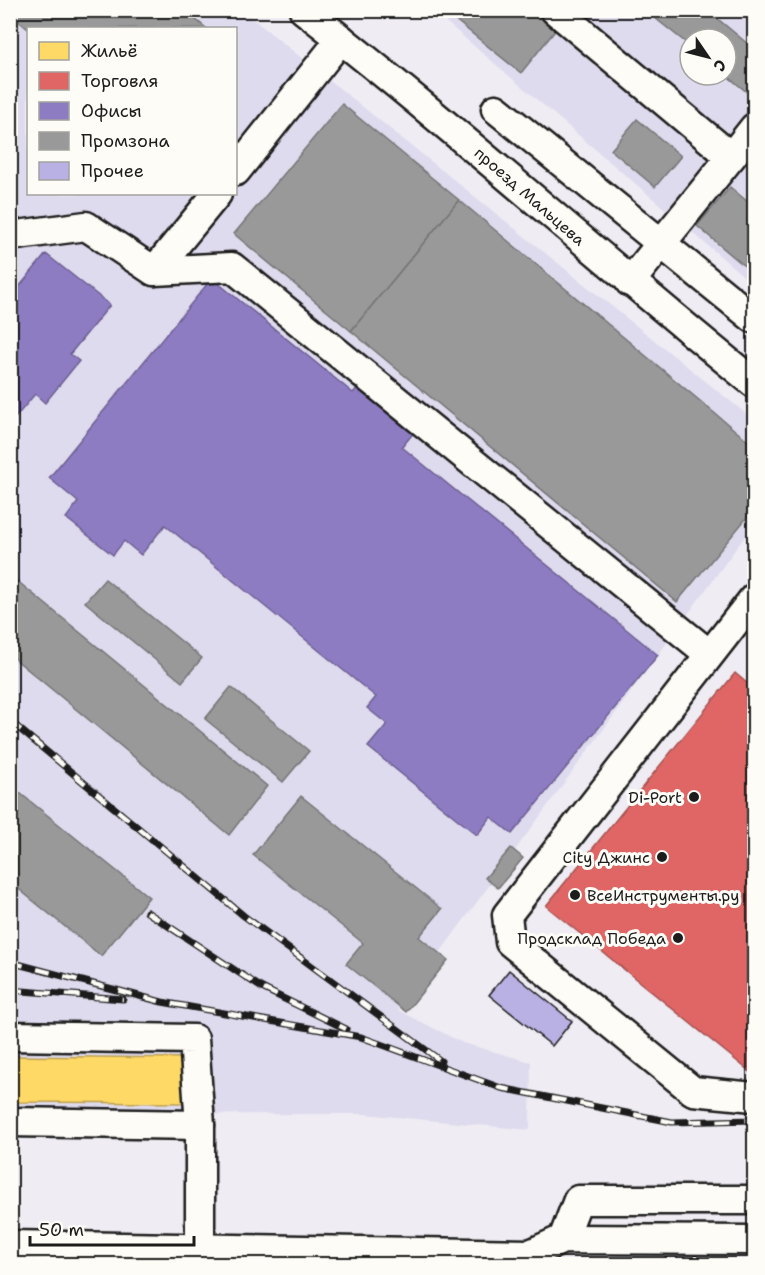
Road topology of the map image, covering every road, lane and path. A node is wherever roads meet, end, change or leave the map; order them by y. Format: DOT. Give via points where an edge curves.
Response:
graph roads {
  1 [pos="304,10"];
  2 [pos="555,10"];
  3 [pos="341,39"];
  4 [pos="496,109"];
  5 [pos="754,128"];
  6 [pos="731,157"];
  7 [pos="237,170"];
  8 [pos="216,195"];
  9 [pos="10,236"];
  10 [pos="660,244"];
  11 [pos="154,271"];
  12 [pos="630,282"];
  13 [pos="753,318"];
  14 [pos="754,383"];
  15 [pos="754,598"];
  16 [pos="709,654"];
  17 [pos="10,1036"];
  18 [pos="754,1097"];
  19 [pos="10,1122"];
  20 [pos="200,1125"];
  21 [pos="754,1200"];
  22 [pos="563,1239"];
  23 [pos="754,1240"];
  24 [pos="200,1249"];
  25 [pos="26,1252"];
  26 [pos="530,1259"];
  1 -- 3 [label="street, проезд Мальцева"];
  2 -- 6 [label="street"];
  3 -- 7 [label="street"];
  3 -- 12 [label="street, проезд Мальцева"];
  4 -- 10 [label="street"];
  5 -- 6 [label="street"];
  6 -- 10 [label="street"];
  8 -- 11 [label="street"];
  9 -- 11 [label="street" via="86,226"];
  10 -- 12 [label="street"];
  10 -- 13 [label="street"];
  11 -- 16 [label="street" via="232,267"];
  12 -- 14 [label="street, проезд Мальцева"];
  15 -- 16 [label="street"];
  16 -- 18 [label="street" via="507,915 510,942 693,1091"];
  17 -- 20 [label="street" via="194,1040"];
  19 -- 20 [label="street"];
  20 -- 24 [label="street"];
  21 -- 22 [label="street" via="578,1200"];
  22 -- 23 [label="street"];
  22 -- 26 [label="street"];
  24 -- 25 [label="street"];
  24 -- 26 [label="street"];
}
